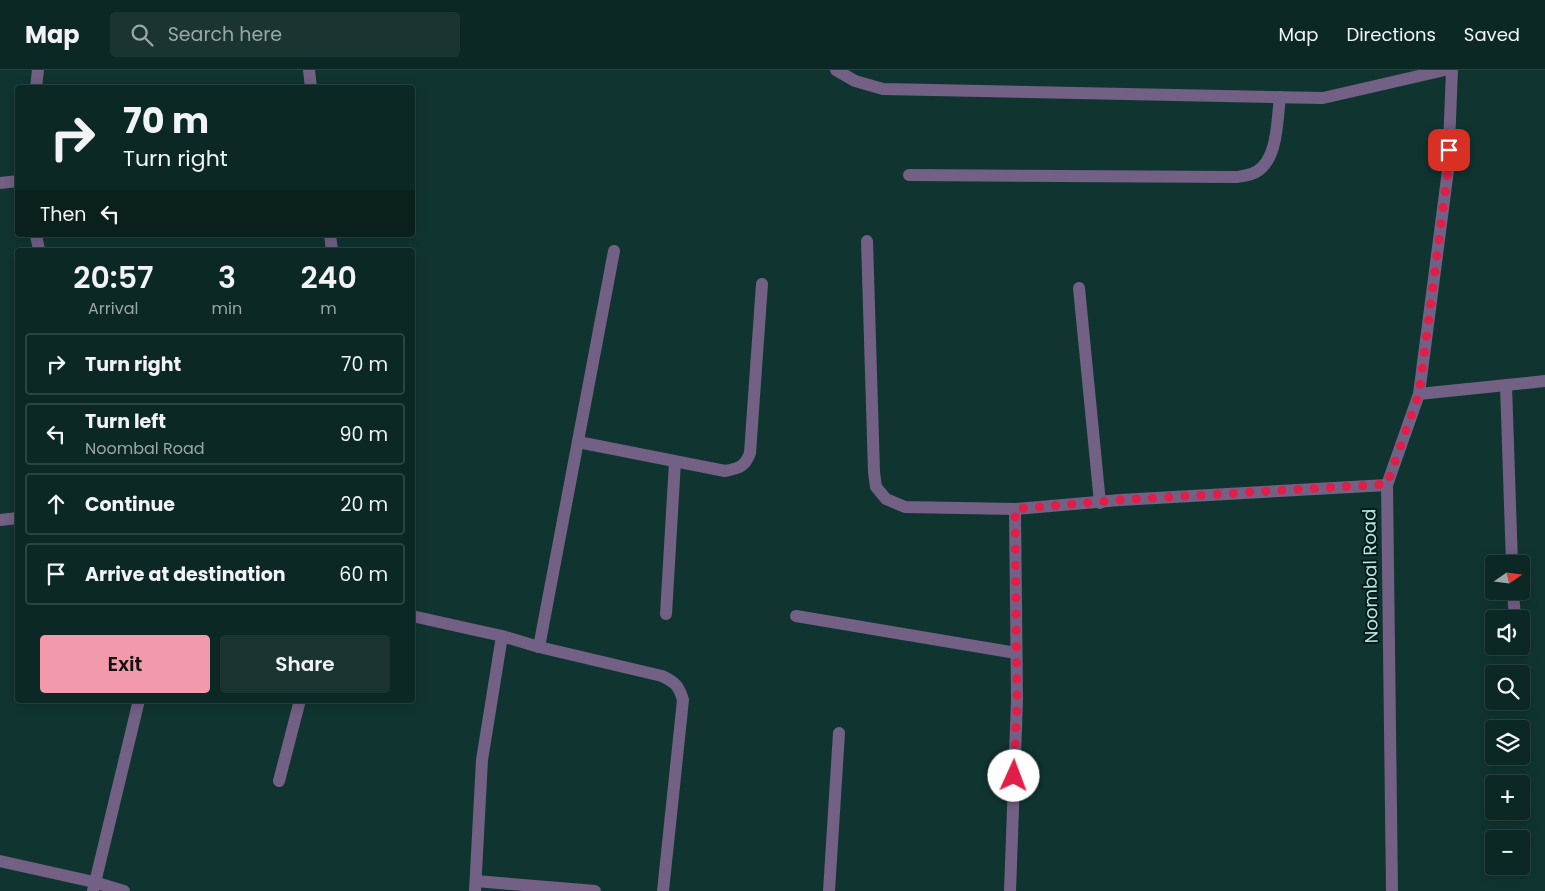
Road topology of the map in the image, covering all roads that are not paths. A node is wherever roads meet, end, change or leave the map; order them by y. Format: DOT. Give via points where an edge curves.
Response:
graph roads {
  1 [pos="38,70"];
  2 [pos="309,70"];
  3 [pos="836,70"];
  4 [pos="1446,70"];
  5 [pos="1452,70"];
  6 [pos="36,85"];
  7 [pos="311,85"];
  8 [pos="1280,97"];
  9 [pos="909,175"];
  10 [pos="15,181"];
  11 [pos="0,183"];
  12 [pos="868,241"];
  13 [pos="614,251"];
  14 [pos="762,284"];
  15 [pos="1079,288"];
  16 [pos="1545,381"];
  17 [pos="1506,385"];
  18 [pos="1419,394"];
  19 [pos="578,442"];
  20 [pos="674,462"];
  21 [pos="1387,484"];
  22 [pos="1100,503"];
  23 [pos="1015,509"];
  24 [pos="15,518"];
  25 [pos="0,520"];
  26 [pos="1512,555"];
  27 [pos="666,614"];
  28 [pos="796,616"];
  29 [pos="415,617"];
  30 [pos="502,636"];
  31 [pos="539,647"];
  32 [pos="1016,653"];
  33 [pos="139,703"];
  34 [pos="299,703"];
  35 [pos="840,733"];
  36 [pos="279,781"];
  37 [pos="0,861"];
  38 [pos="475,886"];
  39 [pos="94,887"];
  40 [pos="124,891"];
  41 [pos="595,891"];
  42 [pos="663,891"];
  43 [pos="829,891"];
  44 [pos="1010,891"];
  45 [pos="1392,891"];
  1 -- 6 [label="street"];
  2 -- 7 [label="street"];
  3 -- 8 [label="street" via="855,81 883,89"];
  4 -- 8 [label="street" via="1323,98"];
  5 -- 18 [label="street, Noombal Road" via="1448,170"];
  8 -- 9 [label="street" via="1272,153 1267,164 1255,173 1237,178"];
  10 -- 11 [label="street"];
  12 -- 23 [label="street" via="876,488 886,499 905,507"];
  13 -- 19 [label="street"];
  14 -- 20 [label="street" via="747,462 739,468 725,471"];
  15 -- 22 [label="street"];
  16 -- 17 [label="street"];
  17 -- 18 [label="street"];
  17 -- 26 [label="street"];
  18 -- 21 [label="street, Noombal Road"];
  19 -- 20 [label="street"];
  19 -- 31 [label="street"];
  20 -- 27 [label="street"];
  21 -- 22 [label="street"];
  21 -- 45 [label="street, Noombal Road"];
  22 -- 23 [label="street"];
  23 -- 32 [label="street"];
  24 -- 25 [label="street"];
  28 -- 32 [label="street"];
  29 -- 30 [label="street"];
  30 -- 31 [label="street"];
  30 -- 38 [label="street" via="482,760"];
  31 -- 42 [label="street" via="662,676 675,682 680,690 683,700"];
  32 -- 44 [label="street"];
  33 -- 39 [label="street"];
  34 -- 36 [label="street"];
  35 -- 43 [label="street"];
  37 -- 39 [label="street"];
  38 -- 41 [label="street"];
  39 -- 40 [label="street"];
}
